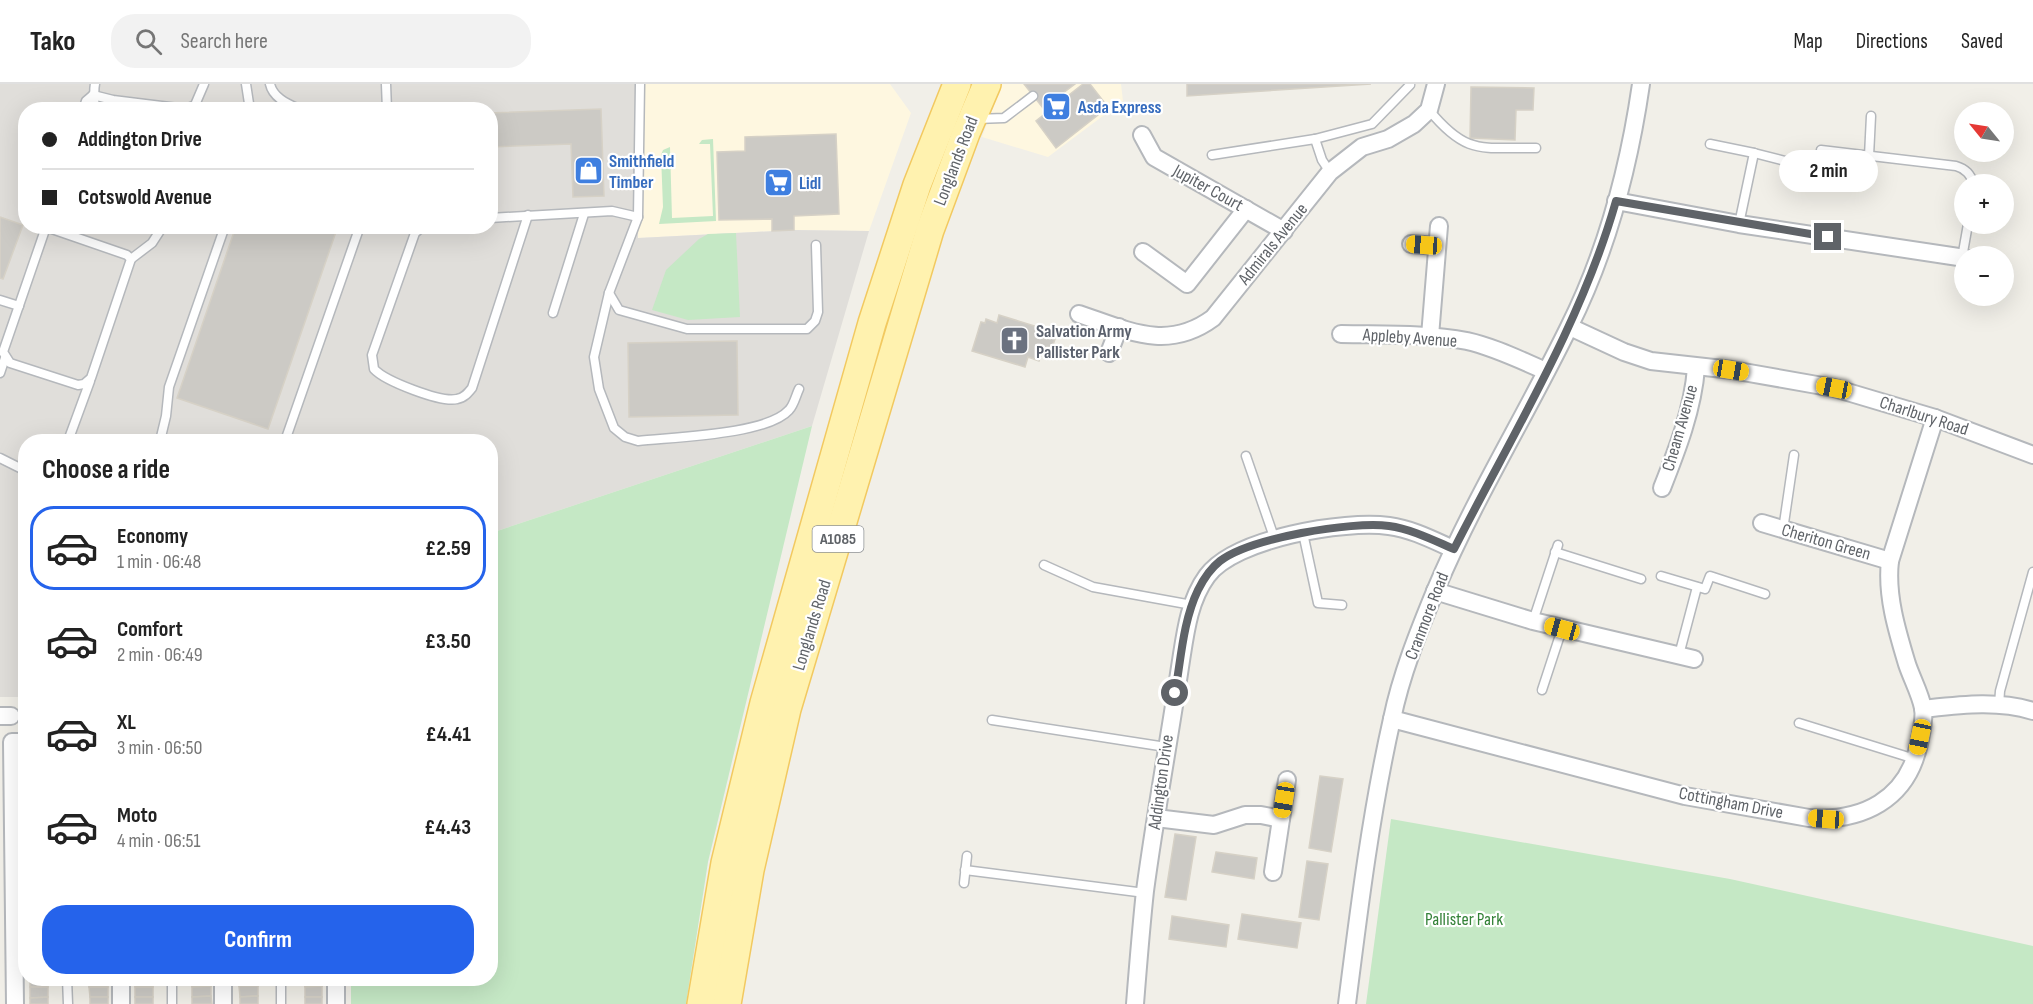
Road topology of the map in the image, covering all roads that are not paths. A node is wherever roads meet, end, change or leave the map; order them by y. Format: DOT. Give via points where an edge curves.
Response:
graph roads {
  1 [pos="95,84"];
  2 [pos="204,84"];
  3 [pos="246,84"];
  4 [pos="270,84"];
  5 [pos="386,84"];
  6 [pos="640,84"];
  7 [pos="957,84"];
  8 [pos="987,84"];
  9 [pos="1436,84"];
  10 [pos="1641,84"];
  11 [pos="1410,85"];
  12 [pos="93,95"];
  13 [pos="1034,96"];
  14 [pos="86,102"];
  15 [pos="95,102"];
  16 [pos="129,102"];
  17 [pos="197,102"];
  18 [pos="249,102"];
  19 [pos="284,102"];
  20 [pos="387,102"];
  21 [pos="1429,110"];
  22 [pos="1871,116"];
  23 [pos="972,119"];
  24 [pos="1142,135"];
  25 [pos="1315,139"];
  26 [pos="1710,144"];
  27 [pos="1536,148"];
  28 [pos="1821,150"];
  29 [pos="1754,153"];
  30 [pos="1212,155"];
  31 [pos="1869,156"];
  32 [pos="1789,162"];
  33 [pos="1330,172"];
  34 [pos="1970,174"];
  35 [pos="1616,201"];
  36 [pos="1246,209"];
  37 [pos="584,214"];
  38 [pos="528,215"];
  39 [pos="498,217"];
  40 [pos="638,217"];
  41 [pos="1739,224"];
  42 [pos="1439,226"];
  43 [pos="1284,231"];
  44 [pos="44,234"];
  45 [pos="66,234"];
  46 [pos="158,234"];
  47 [pos="222,234"];
  48 [pos="357,234"];
  49 [pos="415,234"];
  50 [pos="1411,244"];
  51 [pos="816,245"];
  52 [pos="1437,246"];
  53 [pos="1143,252"];
  54 [pos="1954,256"];
  55 [pos="132,259"];
  56 [pos="609,293"];
  57 [pos="0,300"];
  58 [pos="19,306"];
  59 [pos="553,313"];
  60 [pos="1078,314"];
  61 [pos="1119,327"];
  62 [pos="1570,327"];
  63 [pos="1341,334"];
  64 [pos="1430,336"];
  65 [pos="1109,354"];
  66 [pos="5,358"];
  67 [pos="1696,368"];
  68 [pos="1546,371"];
  69 [pos="0,373"];
  70 [pos="91,378"];
  71 [pos="799,389"];
  72 [pos="1935,418"];
  73 [pos="71,434"];
  74 [pos="162,434"];
  75 [pos="287,434"];
  76 [pos="1794,455"];
  77 [pos="2033,455"];
  78 [pos="1246,456"];
  79 [pos="0,458"];
  80 [pos="18,467"];
  81 [pos="1662,489"];
  82 [pos="1762,524"];
  83 [pos="1783,530"];
  84 [pos="1303,533"];
  85 [pos="1275,540"];
  86 [pos="1454,549"];
  87 [pos="1890,561"];
  88 [pos="1044,565"];
  89 [pos="2033,572"];
  90 [pos="1661,576"];
  91 [pos="1641,579"];
  92 [pos="1697,587"];
  93 [pos="1436,591"];
  94 [pos="1765,594"];
  95 [pos="1192,605"];
  96 [pos="1342,605"];
  97 [pos="1533,621"];
  98 [pos="1562,629"];
  99 [pos="1686,657"];
  100 [pos="1542,690"];
  101 [pos="1999,705"];
  102 [pos="1923,709"];
  103 [pos="2033,711"];
  104 [pos="1392,719"];
  105 [pos="992,720"];
  106 [pos="1799,723"];
  107 [pos="1166,747"];
  108 [pos="18,755"];
  109 [pos="1916,759"];
  110 [pos="1287,780"];
  111 [pos="13,818"];
  112 [pos="1156,818"];
  113 [pos="1281,819"];
  114 [pos="967,856"];
  115 [pos="965,870"];
  116 [pos="1273,872"];
  117 [pos="964,883"];
  118 [pos="1145,893"];
  119 [pos="7,914"];
  120 [pos="68,986"];
  121 [pos="121,986"];
  122 [pos="172,986"];
  123 [pos="223,986"];
  124 [pos="281,986"];
  125 [pos="336,986"];
  126 [pos="15,1004"];
  127 [pos="68,1004"];
  128 [pos="121,1004"];
  129 [pos="172,1004"];
  130 [pos="223,1004"];
  131 [pos="281,1004"];
  132 [pos="336,1004"];
  133 [pos="701,1004"];
  134 [pos="727,1004"];
  135 [pos="1135,1004"];
  136 [pos="1347,1004"];
  1 -- 12 [label="lane"];
  2 -- 17 [label="lane"];
  3 -- 18 [label="lane"];
  4 -- 19 [label="lane"];
  5 -- 20 [label="lane"];
  6 -- 40 [label="lane"];
  7 -- 133 [label="main road, Longlands Road / A1085" via="917,185 872,323 764,702 726,863"];
  8 -- 23 [label="main road, Longlands Road / A1085"];
  9 -- 21 [label="street"];
  10 -- 35 [label="street, Cranmore Road"];
  11 -- 25 [label="lane" via="1372,124"];
  12 -- 14 [label="lane"];
  12 -- 15 [label="lane"];
  12 -- 16 [label="lane"];
  13 -- 23 [label="lane" via="1004,118"];
  21 -- 27 [label="lane" via="1455,137 1471,147"];
  21 -- 33 [label="street, Admirals Avenue" via="1401,133 1362,147"];
  22 -- 31 [label="lane"];
  23 -- 134 [label="main road, Longlands Road / A1085" via="930,230 787,709 750,870"];
  24 -- 36 [label="street, Jupiter Court" via="1154,157"];
  25 -- 30 [label="lane"];
  25 -- 33 [label="lane"];
  26 -- 29 [label="lane"];
  28 -- 31 [label="lane"];
  29 -- 32 [label="lane"];
  29 -- 41 [label="lane"];
  31 -- 34 [label="lane" via="1963,168"];
  33 -- 43 [label="street, Admirals Avenue"];
  35 -- 41 [label="street"];
  35 -- 62 [label="street, Cranmore Road"];
  36 -- 43 [label="street, Jupiter Court"];
  36 -- 53 [label="street" via="1187,284"];
  37 -- 38 [label="lane"];
  37 -- 40 [label="lane" via="620,211"];
  37 -- 59 [label="lane"];
  38 -- 39 [label="lane"];
  38 -- 49 [label="lane" via="472,388 456,399 389,381 374,369 372,355"];
  40 -- 56 [label="lane"];
  41 -- 54 [label="street"];
  42 -- 52 [label="street"];
  43 -- 61 [label="street, Admirals Avenue" via="1213,318 1197,330 1167,338"];
  44 -- 58 [label="lane"];
  45 -- 55 [label="lane"];
  46 -- 55 [label="lane"];
  47 -- 74 [label="lane" via="169,387"];
  48 -- 75 [label="lane"];
  50 -- 52 [label="street"];
  51 -- 56 [label="lane" via="818,312 807,329 687,329 619,310"];
  52 -- 64 [label="street"];
  55 -- 70 [label="lane"];
  56 -- 71 [label="lane" via="597,339 595,372 614,428 625,437 638,441 744,430 789,411"];
  57 -- 58 [label="lane"];
  58 -- 66 [label="lane" via="3,352"];
  60 -- 61 [label="street, Admirals Avenue"];
  61 -- 65 [label="street"];
  62 -- 67 [label="street, Charlbury Road" via="1651,361"];
  62 -- 68 [label="street, Cranmore Road"];
  63 -- 64 [label="street, Appleby Avenue"];
  64 -- 68 [label="street, Appleby Avenue" via="1484,346"];
  66 -- 69 [label="lane"];
  66 -- 70 [label="lane" via="78,385"];
  67 -- 72 [label="street, Charlbury Road" via="1731,370 1834,388"];
  67 -- 81 [label="street, Cheam Avenue" via="1679,442"];
  68 -- 86 [label="street, Cranmore Road"];
  70 -- 73 [label="lane"];
  72 -- 77 [label="street, Charlbury Road"];
  72 -- 87 [label="street, Cottingham Drive"];
  76 -- 83 [label="lane"];
  78 -- 85 [label="lane"];
  79 -- 80 [label="lane"];
  82 -- 83 [label="street, Cheriton Green"];
  83 -- 87 [label="street, Cheriton Green"];
  84 -- 85 [label="street, Addington Drive"];
  84 -- 86 [label="street, Addington Drive" via="1338,526 1389,526"];
  84 -- 96 [label="lane" via="1318,603"];
  85 -- 95 [label="street, Addington Drive" via="1220,561 1198,589"];
  86 -- 93 [label="street, Cranmore Road"];
  87 -- 102 [label="street, Cottingham Drive" via="1888,578 1894,616"];
  88 -- 95 [label="lane" via="1093,587"];
  89 -- 101 [label="lane"];
  90 -- 92 [label="lane"];
  91 -- 97 [label="lane" via="1556,548"];
  92 -- 94 [label="lane" via="1705,589 1710,576"];
  92 -- 99 [label="lane"];
  93 -- 97 [label="street"];
  93 -- 104 [label="street, Cranmore Road"];
  95 -- 107 [label="street, Addington Drive"];
  97 -- 98 [label="street"];
  98 -- 99 [label="street"];
  98 -- 100 [label="lane"];
  101 -- 102 [label="street"];
  101 -- 103 [label="street"];
  102 -- 109 [label="street, Cottingham Drive"];
  104 -- 109 [label="street, Cottingham Drive" via="1685,796 1809,818 1857,814 1886,801 1903,783"];
  104 -- 136 [label="street, Cranmore Road"];
  105 -- 107 [label="lane"];
  106 -- 109 [label="lane"];
  107 -- 112 [label="street, Addington Drive"];
  108 -- 111 [label="street"];
  110 -- 113 [label="street"];
  111 -- 119 [label="street"];
  112 -- 113 [label="street" via="1214,825 1245,815"];
  112 -- 118 [label="street, Addington Drive"];
  113 -- 116 [label="street"];
  114 -- 115 [label="lane"];
  115 -- 117 [label="lane"];
  115 -- 118 [label="lane"];
  118 -- 135 [label="street, Addington Drive"];
  119 -- 126 [label="street"];
  120 -- 127 [label="lane"];
  121 -- 128 [label="street"];
  122 -- 129 [label="lane"];
  123 -- 130 [label="street"];
  124 -- 131 [label="lane"];
  125 -- 132 [label="street"];
}
